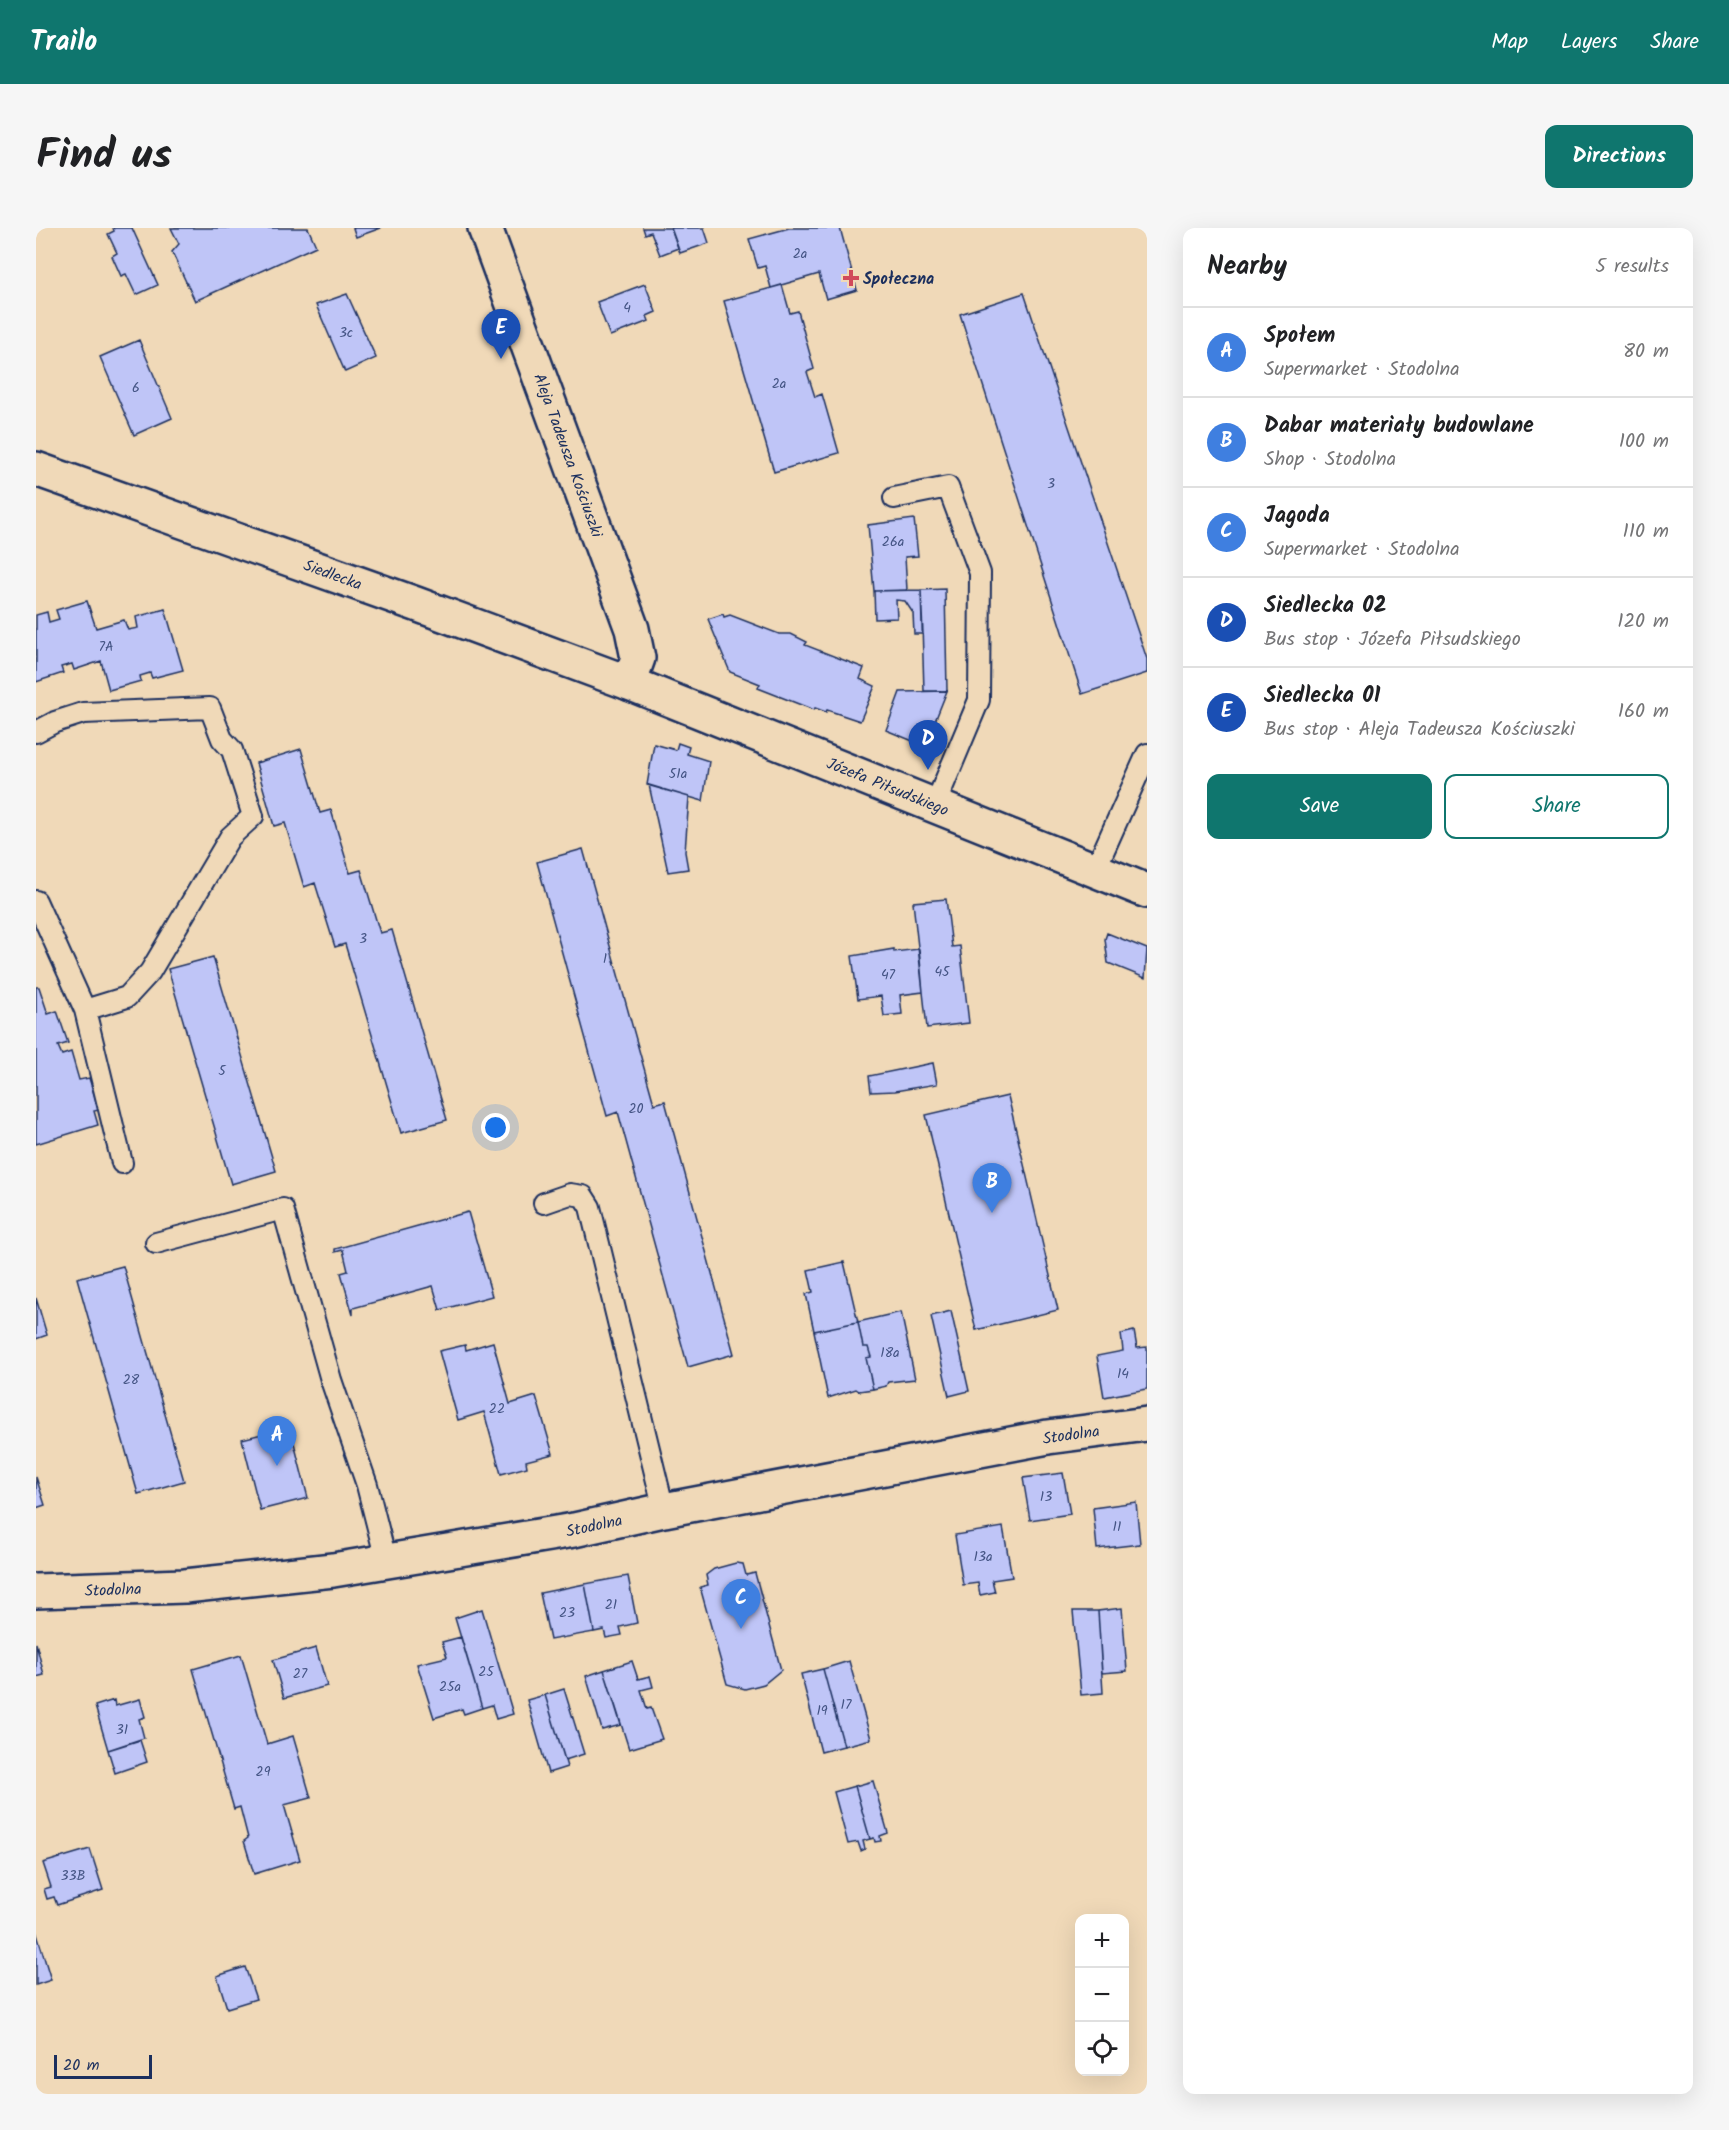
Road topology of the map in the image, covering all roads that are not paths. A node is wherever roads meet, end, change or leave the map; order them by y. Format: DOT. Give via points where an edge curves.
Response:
graph roads {
  1 [pos="484,228"];
  2 [pos="36,469"];
  3 [pos="894,498"];
  4 [pos="629,683"];
  5 [pos="36,732"];
  6 [pos="1147,754"];
  7 [pos="935,805"];
  8 [pos="1095,870"];
  9 [pos="1147,891"];
  10 [pos="36,902"];
  11 [pos="85,1010"];
  12 [pos="122,1163"];
  13 [pos="544,1203"];
  14 [pos="156,1243"];
  15 [pos="1147,1424"];
  16 [pos="664,1510"];
  17 [pos="386,1560"];
  18 [pos="36,1592"];
  1 -- 4 [label="street, Aleja Tadeusza Kościuszki" via="632,629 638,658"];
  2 -- 4 [label="street, Siedlecka"];
  3 -- 7 [label="lane" via="948,487 980,573 979,700"];
  4 -- 7 [label="street, Józefa Piłsudskiego"];
  5 -- 11 [label="lane" via="83,713 210,708 222,739 232,750 253,816 230,837 150,972 127,997"];
  6 -- 8 [label="lane"];
  7 -- 8 [label="street, Józefa Piłsudskiego"];
  8 -- 9 [label="street, Józefa Piłsudskiego"];
  10 -- 11 [label="lane"];
  11 -- 12 [label="lane"];
  13 -- 16 [label="lane" via="570,1194 583,1196 590,1207"];
  14 -- 17 [label="lane" via="283,1209"];
  15 -- 16 [label="street, Stodolna" via="1048,1437"];
  16 -- 17 [label="street, Stodolna" via="574,1530"];
  17 -- 18 [label="street, Stodolna" via="333,1570 185,1586"];
}
